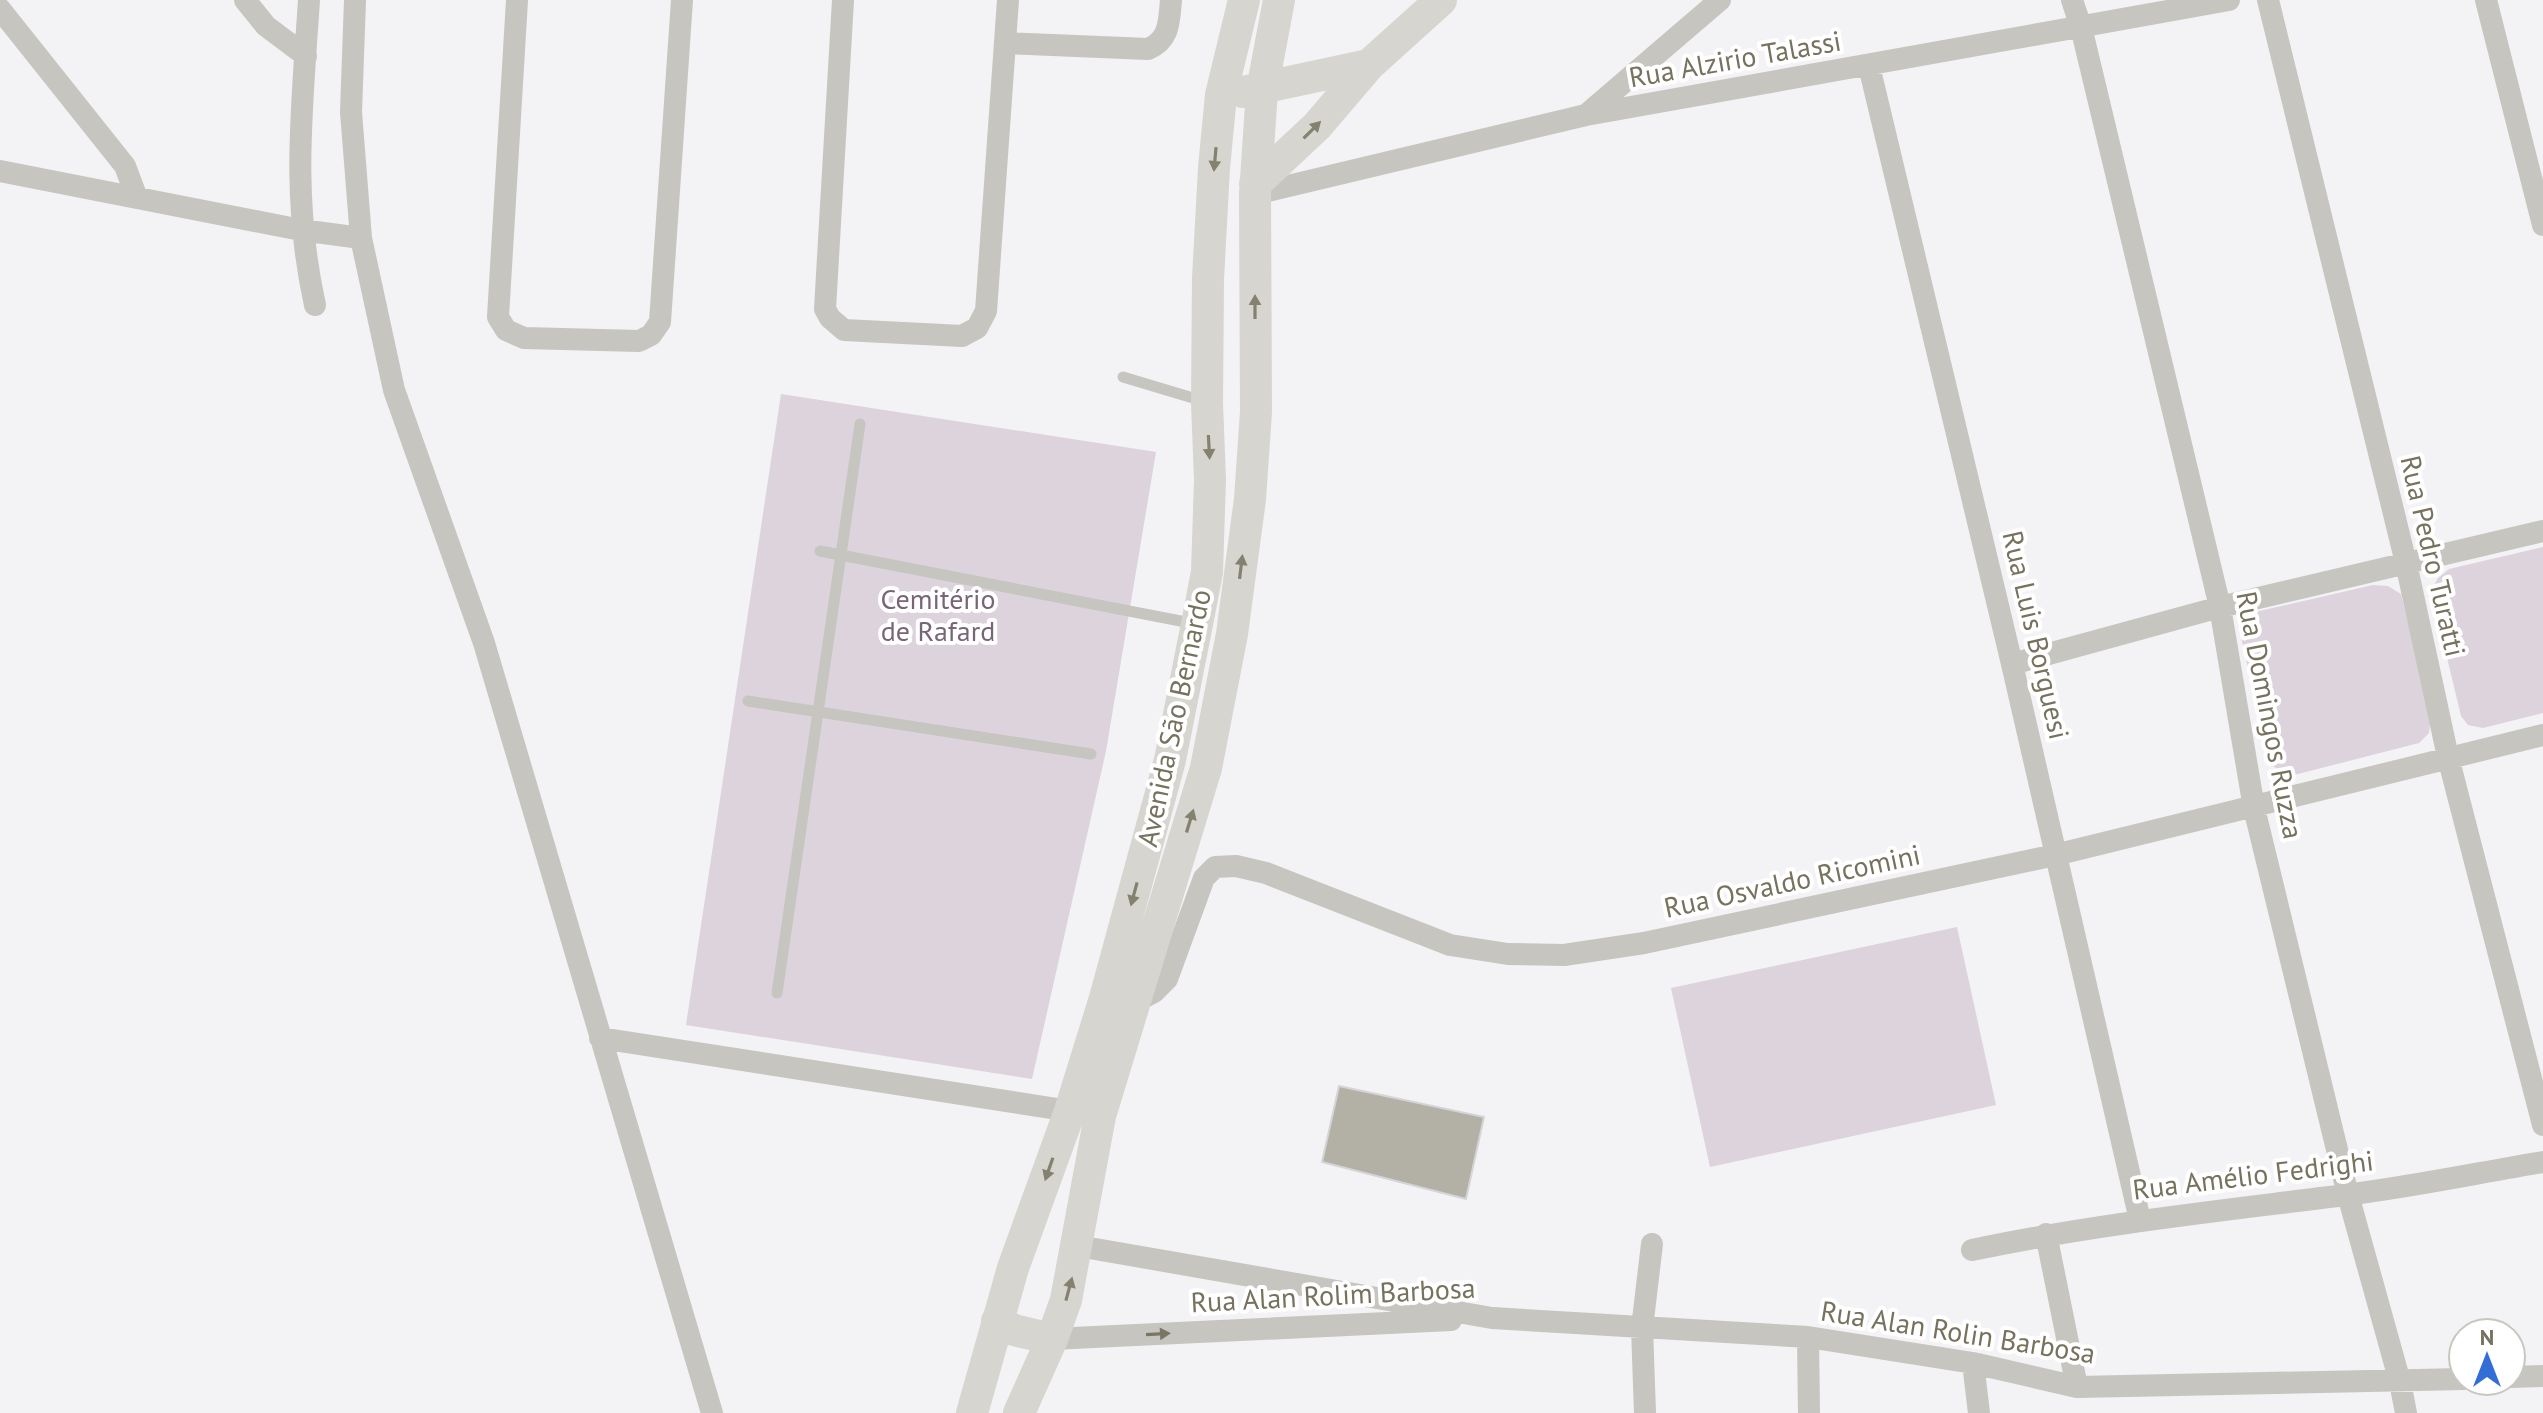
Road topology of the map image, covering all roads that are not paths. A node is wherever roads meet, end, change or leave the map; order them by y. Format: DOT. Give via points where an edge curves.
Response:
graph roads {
  1 [pos="245,0"];
  2 [pos="309,0"];
  3 [pos="355,0"];
  4 [pos="517,0"];
  5 [pos="682,0"];
  6 [pos="843,0"];
  7 [pos="1008,0"];
  8 [pos="1171,0"];
  9 [pos="1244,0"];
  10 [pos="1279,0"];
  11 [pos="1441,0"];
  12 [pos="1720,0"];
  13 [pos="2072,0"];
  14 [pos="2229,0"];
  15 [pos="2268,0"];
  16 [pos="2486,0"];
  17 [pos="0,9"];
  18 [pos="2081,27"];
  19 [pos="1005,43"];
  20 [pos="306,56"];
  21 [pos="1369,65"];
  22 [pos="1869,66"];
  23 [pos="1262,90"];
  24 [pos="1221,95"];
  25 [pos="1586,115"];
  26 [pos="0,171"];
  27 [pos="1255,189"];
  28 [pos="137,198"];
  29 [pos="2543,225"];
  30 [pos="301,230"];
  31 [pos="361,238"];
  32 [pos="315,305"];
  33 [pos="1123,377"];
  34 [pos="1207,403"];
  35 [pos="1256,412"];
  36 [pos="860,424"];
  37 [pos="2543,531"];
  38 [pos="820,551"];
  39 [pos="841,555"];
  40 [pos="2406,563"];
  41 [pos="2220,607"];
  42 [pos="1197,624"];
  43 [pos="2012,664"];
  44 [pos="748,701"];
  45 [pos="818,712"];
  46 [pos="2543,735"];
  47 [pos="1091,754"];
  48 [pos="2448,757"];
  49 [pos="1170,760"];
  50 [pos="1206,768"];
  51 [pos="2254,808"];
  52 [pos="2055,855"];
  53 [pos="777,993"];
  54 [pos="1135,1002"];
  55 [pos="600,1038"];
  56 [pos="1085,1113"];
  57 [pos="2543,1125"];
  58 [pos="2543,1162"];
  59 [pos="2348,1195"];
  60 [pos="2140,1220"];
  61 [pos="2046,1234"];
  62 [pos="1652,1244"];
  63 [pos="1078,1246"];
  64 [pos="1022,1249"];
  65 [pos="1972,1250"];
  66 [pos="1492,1318"];
  67 [pos="997,1321"];
  68 [pos="1642,1328"];
  69 [pos="1808,1337"];
  70 [pos="1052,1339"];
  71 [pos="1973,1363"];
  72 [pos="2447,1380"];
  73 [pos="2400,1382"];
  74 [pos="2077,1387"];
  75 [pos="712,1413"];
  76 [pos="972,1413"];
  77 [pos="1019,1413"];
  78 [pos="1645,1413"];
  79 [pos="1809,1413"];
  80 [pos="1979,1413"];
  81 [pos="2406,1413"];
  1 -- 20 [label="street" via="266,26"];
  2 -- 20 [label="street"];
  3 -- 31 [label="street" via="351,112"];
  4 -- 5 [label="street" via="498,317 506,330 524,338 639,341 660,322"];
  6 -- 19 [label="street" via="824,299 830,318 844,330 962,336 983,320"];
  7 -- 19 [label="street"];
  8 -- 19 [label="street" via="1167,31 1148,49"];
  9 -- 24 [label="main road, Avenida São Bernardo"];
  10 -- 23 [label="main road, Avenida São Bernardo"];
  11 -- 21 [label="main road"];
  12 -- 25 [label="street"];
  13 -- 18 [label="street, Rua Domingos Ruzza"];
  14 -- 18 [label="street, Rua Alzirio Talassi"];
  15 -- 40 [label="street, Rua Pedro Turatti"];
  16 -- 29 [label="street"];
  17 -- 28 [label="street" via="125,166"];
  18 -- 22 [label="street, Rua Alzirio Talassi"];
  18 -- 41 [label="street, Rua Domingos Ruzza"];
  20 -- 30 [label="street" via="299,154"];
  21 -- 23 [label="main road"];
  27 -- 21 [label="main road, one-way"];
  22 -- 25 [label="street, Rua Alzirio Talassi"];
  22 -- 43 [label="street, Rua Luis Borguesi"];
  23 -- 24 [label="main road"];
  23 -- 27 [label="main road, Avenida São Bernardo"];
  24 -- 34 [label="main road, Avenida São Bernardo, one-way" via="1208,279"];
  25 -- 27 [label="street, Rua Alzirio Talassi"];
  26 -- 28 [label="street"];
  35 -- 27 [label="main road, Avenida São Bernardo, one-way"];
  28 -- 30 [label="street"];
  30 -- 31 [label="street"];
  30 -- 32 [label="street"];
  31 -- 55 [label="street" via="394,390 484,643"];
  33 -- 34 [label="lane"];
  34 -- 35 [label="main road"];
  34 -- 42 [label="main road, Avenida São Bernardo, one-way" via="1207,572"];
  50 -- 35 [label="main road, Avenida São Bernardo, one-way" via="1232,634"];
  36 -- 39 [label="lane"];
  37 -- 40 [label="street"];
  38 -- 39 [label="lane"];
  39 -- 42 [label="lane"];
  39 -- 45 [label="lane"];
  40 -- 41 [label="street"];
  40 -- 48 [label="street, Rua Pedro Turatti"];
  41 -- 43 [label="street"];
  41 -- 51 [label="street, Rua Domingos Ruzza"];
  42 -- 49 [label="main road, Avenida São Bernardo"];
  43 -- 52 [label="street, Rua Luis Borguesi"];
  44 -- 45 [label="lane"];
  45 -- 47 [label="lane"];
  45 -- 53 [label="lane"];
  46 -- 48 [label="street, Rua Osvaldo Ricomini"];
  48 -- 51 [label="street, Rua Osvaldo Ricomini"];
  48 -- 57 [label="street, Rua Pedro Turatti"];
  49 -- 50 [label="main road"];
  49 -- 56 [label="main road, Avenida São Bernardo, one-way" via="1105,998"];
  54 -- 50 [label="main road, Avenida São Bernardo, one-way"];
  51 -- 52 [label="street, Rua Osvaldo Ricomini"];
  51 -- 59 [label="street, Rua Domingos Ruzza"];
  52 -- 54 [label="street, Rua Osvaldo Ricomini" via="1644,943 1564,955 1450,945 1266,873 1215,867 1204,878 1167,979"];
  52 -- 60 [label="street, Rua Luis Borguesi"];
  54 -- 56 [label="main road, Avenida São Bernardo"];
  55 -- 56 [label="street"];
  55 -- 75 [label="street"];
  56 -- 63 [label="main road, Avenida São Bernardo"];
  56 -- 64 [label="main road, Avenida São Bernardo, one-way"];
  58 -- 59 [label="street, Rua Amélio Fedrighi"];
  59 -- 60 [label="street, Rua Amélio Fedrighi"];
  59 -- 73 [label="street, Rua Domingos Ruzza"];
  60 -- 61 [label="street, Rua Amélio Fedrighi"];
  61 -- 65 [label="street, Rua Amélio Fedrighi"];
  61 -- 74 [label="street"];
  62 -- 68 [label="street"];
  63 -- 64 [label="main road"];
  63 -- 66 [label="street, Rua Alan Rolim Barbosa"];
  70 -- 63 [label="main road, Avenida São Bernardo, one-way"];
  64 -- 67 [label="main road, Avenida São Bernardo"];
  66 -- 68 [label="street, Rua Alan Rolin Barbosa"];
  70 -- 66 [label="street, Rua Alan Rolim Barbosa, one-way"];
  67 -- 70 [label="main road"];
  67 -- 76 [label="main road, Avenida São Bernardo"];
  68 -- 69 [label="street, Rua Alan Rolin Barbosa"];
  68 -- 78 [label="street"];
  69 -- 71 [label="street, Rua Alan Rolin Barbosa"];
  69 -- 79 [label="street"];
  70 -- 77 [label="main road, Avenida São Bernardo"];
  71 -- 74 [label="street, Rua Alan Rolin Barbosa"];
  71 -- 80 [label="street"];
  72 -- 73 [label="street, Rua Alan Rolin Barbosa"];
  73 -- 74 [label="street, Rua Alan Rolin Barbosa"];
  73 -- 81 [label="street, Rua Domingos Ruzza"];
}
